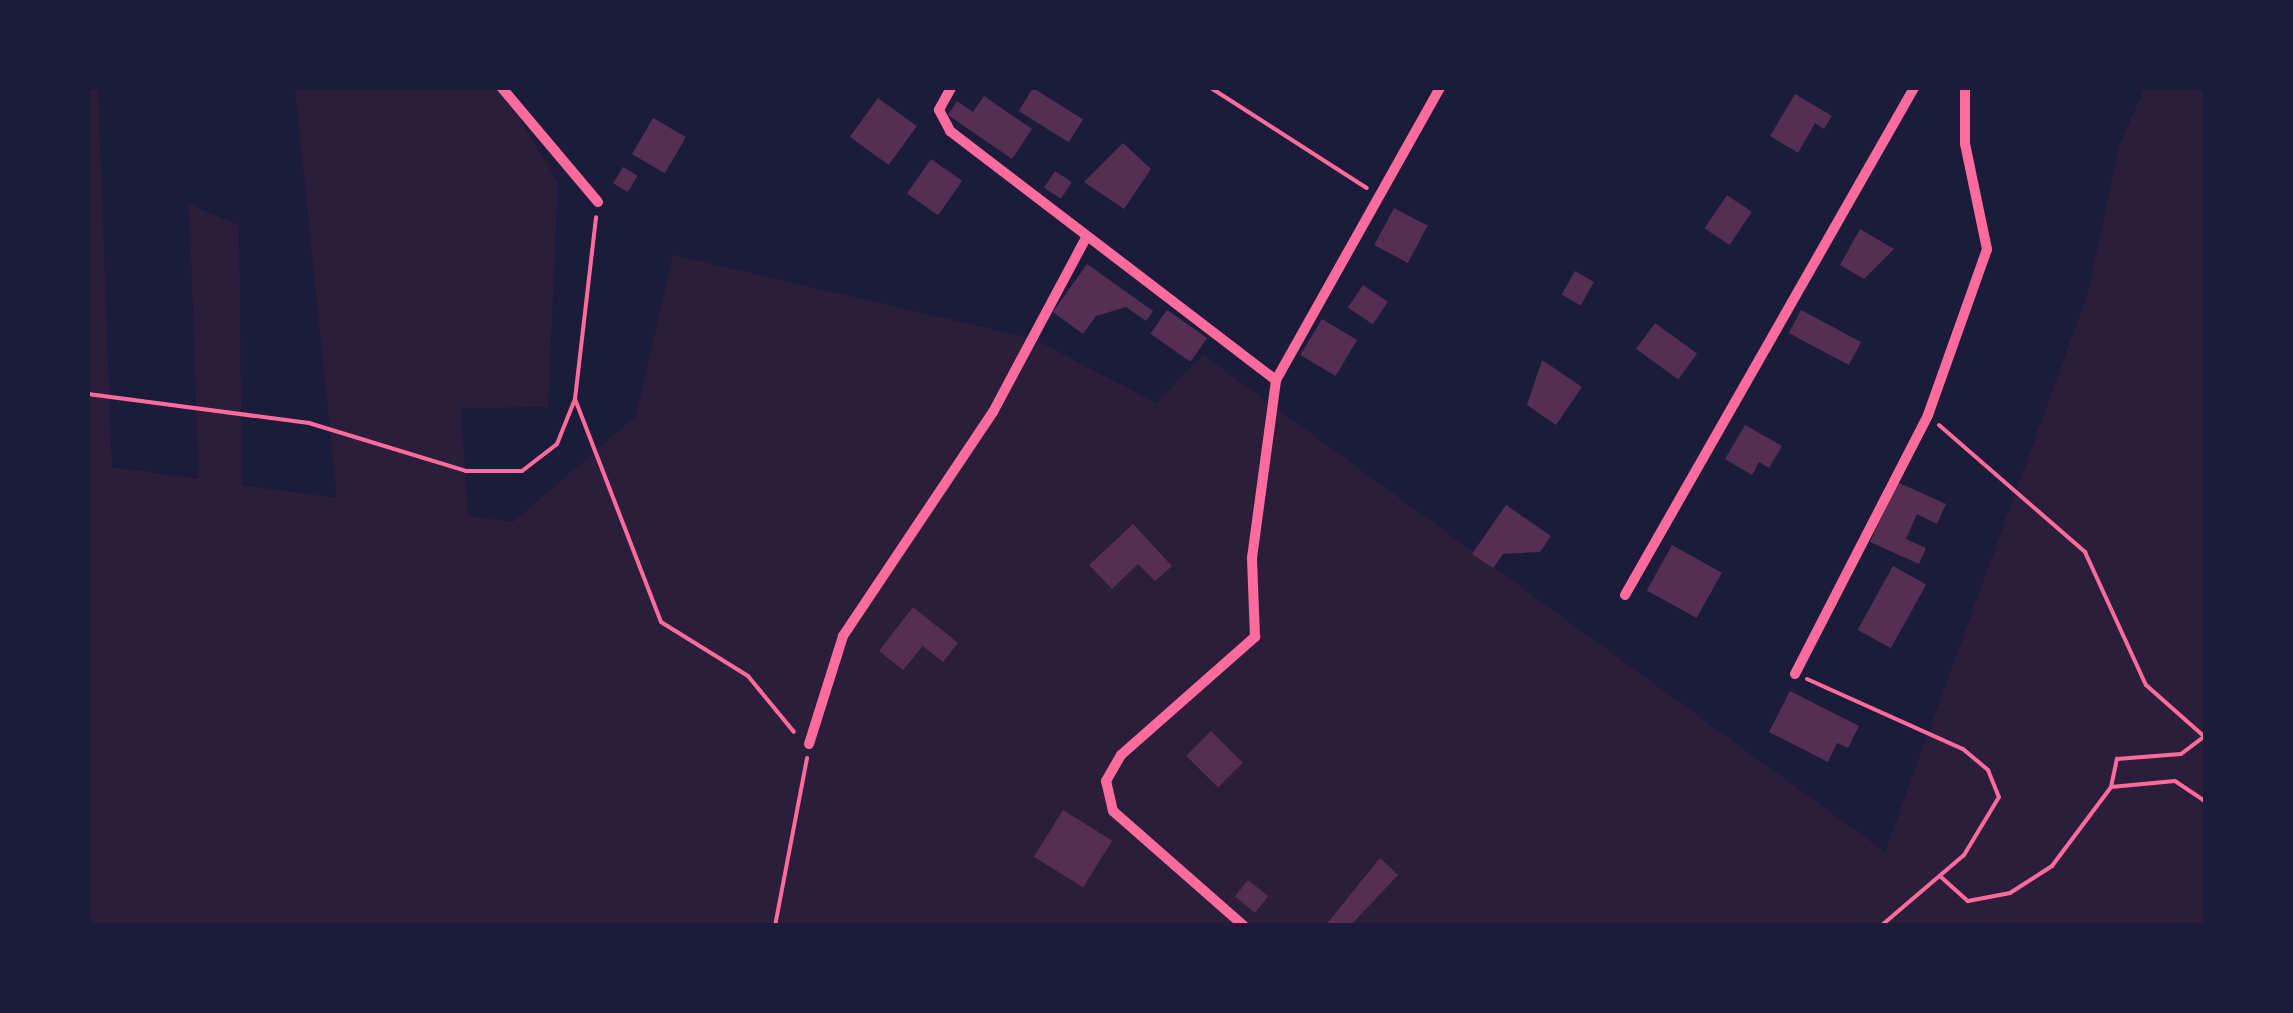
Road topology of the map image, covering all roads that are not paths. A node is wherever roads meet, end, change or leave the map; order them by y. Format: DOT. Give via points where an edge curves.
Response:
graph roads {
  1 [pos="502,88"];
  2 [pos="951,88"];
  3 [pos="1440,88"];
  4 [pos="1914,88"];
  5 [pos="1965,88"];
  6 [pos="598,202"];
  7 [pos="1086,238"];
  8 [pos="1276,380"];
  9 [pos="1625,595"];
  10 [pos="1795,674"];
  11 [pos="810,744"];
  12 [pos="1244,926"];
  1 -- 6 [label="street"];
  2 -- 7 [label="street" via="941,121"];
  3 -- 8 [label="street"];
  4 -- 9 [label="street"];
  5 -- 10 [label="street" via="1965,144 1987,250 1928,415"];
  7 -- 8 [label="street"];
  7 -- 11 [label="street" via="994,412 843,636"];
  8 -- 12 [label="street" via="1252,558 1256,637 1121,755 1106,781 1113,811"];
}
